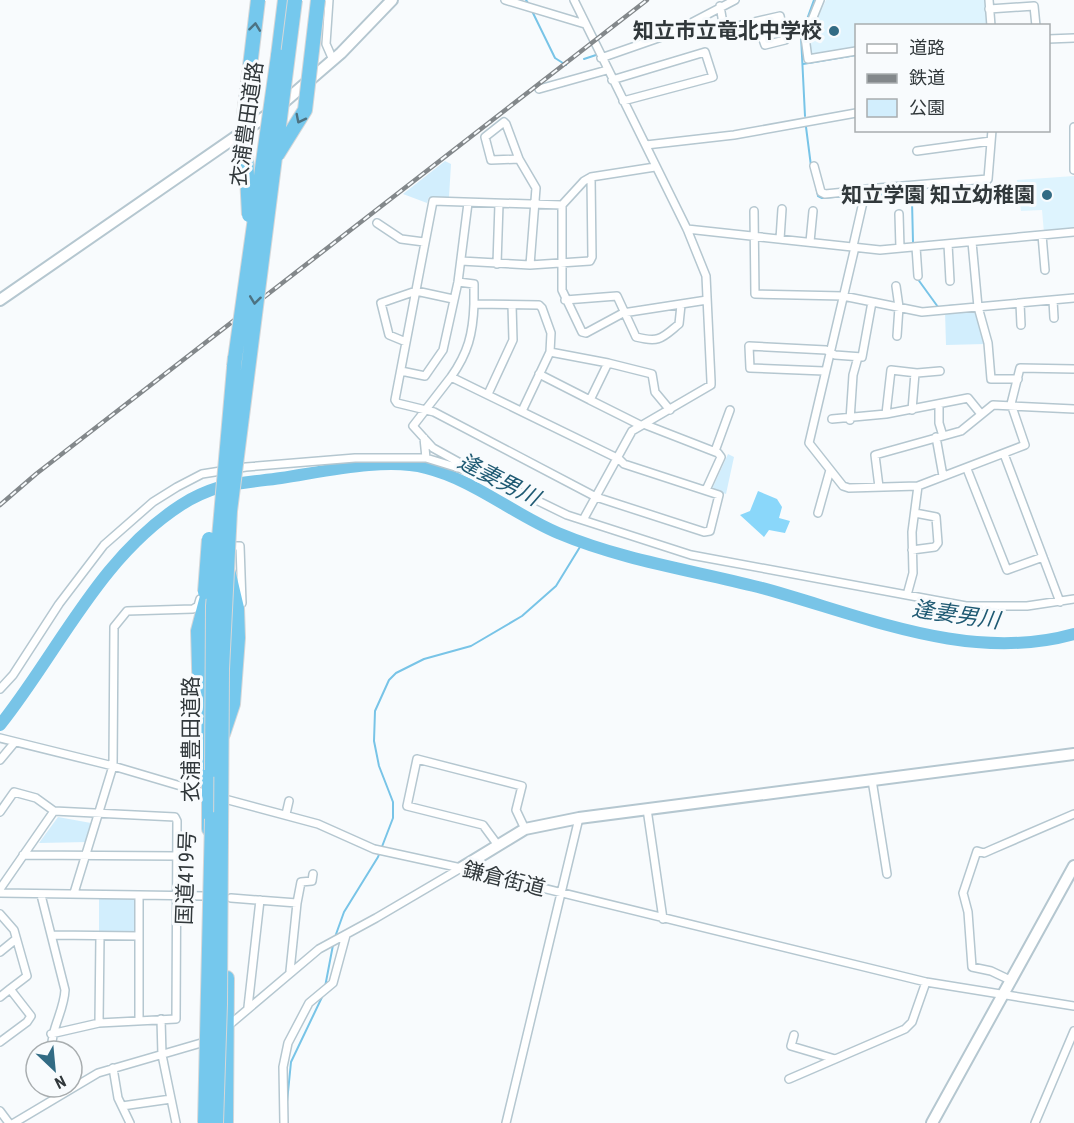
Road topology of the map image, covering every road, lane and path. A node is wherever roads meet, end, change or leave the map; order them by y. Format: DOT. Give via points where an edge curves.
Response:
graph roads {
  1 [pos="258,0"];
  2 [pos="285,0"];
  3 [pos="295,0"];
  4 [pos="318,0"];
  5 [pos="329,0"];
  6 [pos="392,0"];
  7 [pos="505,0"];
  8 [pos="574,0"];
  9 [pos="735,0"];
  10 [pos="820,0"];
  11 [pos="989,0"];
  12 [pos="720,6"];
  13 [pos="989,9"];
  14 [pos="757,22"];
  15 [pos="585,24"];
  16 [pos="991,24"];
  17 [pos="1036,24"];
  18 [pos="1074,38"];
  19 [pos="1050,39"];
  20 [pos="855,51"];
  21 [pos="601,58"];
  22 [pos="333,60"];
  23 [pos="607,70"];
  24 [pos="612,80"];
  25 [pos="539,90"];
  26 [pos="623,101"];
  27 [pos="276,109"];
  28 [pos="855,113"];
  29 [pos="1074,127"];
  30 [pos="992,132"];
  31 [pos="991,141"];
  32 [pos="646,145"];
  33 [pos="917,151"];
  34 [pos="274,159"];
  35 [pos="519,159"];
  36 [pos="814,166"];
  37 [pos="655,167"];
  38 [pos="1074,170"];
  39 [pos="591,177"];
  40 [pos="866,190"];
  41 [pos="468,203"];
  42 [pos="499,204"];
  43 [pos="562,205"];
  44 [pos="534,206"];
  45 [pos="782,209"];
  46 [pos="754,211"];
  47 [pos="813,211"];
  48 [pos="899,214"];
  49 [pos="377,223"];
  50 [pos="687,229"];
  51 [pos="1074,232"];
  52 [pos="1042,235"];
  53 [pos="1074,237"];
  54 [pos="754,238"];
  55 [pos="780,239"];
  56 [pos="424,242"];
  57 [pos="810,242"];
  58 [pos="972,242"];
  59 [pos="948,244"];
  60 [pos="854,247"];
  61 [pos="916,247"];
  62 [pos="900,248"];
  63 [pos="250,253"];
  64 [pos="461,261"];
  65 [pos="561,263"];
  66 [pos="497,264"];
  67 [pos="530,265"];
  68 [pos="1045,270"];
  69 [pos="254,271"];
  70 [pos="918,276"];
  71 [pos="950,281"];
  72 [pos="458,282"];
  73 [pos="896,286"];
  74 [pos="416,291"];
  75 [pos="843,297"];
  76 [pos="1074,298"];
  77 [pos="453,299"];
  78 [pos="0,300"];
  79 [pos="565,300"];
  80 [pos="707,300"];
  81 [pos="1053,300"];
  82 [pos="872,302"];
  83 [pos="1020,303"];
  84 [pos="474,304"];
  85 [pos="512,305"];
  86 [pos="681,305"];
  87 [pos="978,307"];
  88 [pos="898,308"];
  89 [pos="623,313"];
  90 [pos="1054,318"];
  91 [pos="1022,325"];
  92 [pos="897,336"];
  93 [pos="406,342"];
  94 [pos="550,352"];
  95 [pos="830,354"];
  96 [pos="858,357"];
  97 [pos="241,361"];
  98 [pos="608,363"];
  99 [pos="1074,369"];
  100 [pos="401,371"];
  101 [pos="824,371"];
  102 [pos="940,371"];
  103 [pos="915,373"];
  104 [pos="539,374"];
  105 [pos="451,377"];
  106 [pos="1018,379"];
  107 [pos="488,394"];
  108 [pos="590,400"];
  109 [pos="1011,404"];
  110 [pos="939,405"];
  111 [pos="1074,409"];
  112 [pos="423,410"];
  113 [pos="670,410"];
  114 [pos="730,410"];
  115 [pos="912,410"];
  116 [pos="522,411"];
  117 [pos="886,414"];
  118 [pos="981,414"];
  119 [pos="832,419"];
  120 [pos="850,420"];
  121 [pos="644,425"];
  122 [pos="940,436"];
  123 [pos="424,438"];
  124 [pos="715,452"];
  125 [pos="1004,454"];
  126 [pos="426,458"];
  127 [pos="619,459"];
  128 [pos="968,469"];
  129 [pos="830,470"];
  130 [pos="475,472"];
  131 [pos="943,476"];
  132 [pos="918,486"];
  133 [pos="879,487"];
  134 [pos="706,490"];
  135 [pos="596,497"];
  136 [pos="818,513"];
  137 [pos="915,513"];
  138 [pos="583,520"];
  139 [pos="223,530"];
  140 [pos="231,546"];
  141 [pos="215,547"];
  142 [pos="912,550"];
  143 [pos="1043,557"];
  144 [pos="907,595"];
  145 [pos="1074,599"];
  146 [pos="1060,602"];
  147 [pos="243,608"];
  148 [pos="0,689"];
  149 [pos="224,727"];
  150 [pos="207,730"];
  151 [pos="0,738"];
  152 [pos="14,742"];
  153 [pos="1074,754"];
  154 [pos="0,760"];
  155 [pos="113,766"];
  156 [pos="872,780"];
  157 [pos="215,796"];
  158 [pos="289,801"];
  159 [pos="647,809"];
  160 [pos="54,811"];
  161 [pos="0,812"];
  162 [pos="286,814"];
  163 [pos="1074,814"];
  164 [pos="96,815"];
  165 [pos="579,818"];
  166 [pos="525,829"];
  167 [pos="497,844"];
  168 [pos="23,855"];
  169 [pos="84,855"];
  170 [pos="177,856"];
  171 [pos="1074,866"];
  172 [pos="461,868"];
  173 [pos="313,874"];
  174 [pos="886,874"];
  175 [pos="0,891"];
  176 [pos="74,893"];
  177 [pos="561,893"];
  178 [pos="41,895"];
  179 [pos="139,895"];
  180 [pos="177,895"];
  181 [pos="206,896"];
  182 [pos="231,898"];
  183 [pos="260,900"];
  184 [pos="297,903"];
  185 [pos="0,914"];
  186 [pos="663,919"];
  187 [pos="346,935"];
  188 [pos="52,936"];
  189 [pos="100,936"];
  190 [pos="139,936"];
  191 [pos="16,939"];
  192 [pos="0,952"];
  193 [pos="291,971"];
  194 [pos="1010,980"];
  195 [pos="926,982"];
  196 [pos="10,989"];
  197 [pos="1002,992"];
  198 [pos="0,997"];
  199 [pos="248,1006"];
  200 [pos="1074,1006"];
  201 [pos="161,1020"];
  202 [pos="140,1021"];
  203 [pos="99,1023"];
  204 [pos="227,1027"];
  205 [pos="1074,1031"];
  206 [pos="51,1034"];
  207 [pos="794,1035"];
  208 [pos="51,1039"];
  209 [pos="0,1042"];
  210 [pos="204,1044"];
  211 [pos="162,1055"];
  212 [pos="835,1059"];
  213 [pos="113,1068"];
  214 [pos="789,1079"];
  215 [pos="84,1082"];
  216 [pos="50,1099"];
  217 [pos="171,1099"];
  218 [pos="122,1106"];
  219 [pos="0,1111"];
  220 [pos="11,1123"];
  221 [pos="130,1123"];
  222 [pos="176,1123"];
  223 [pos="204,1123"];
  224 [pos="216,1123"];
  225 [pos="226,1123"];
  226 [pos="284,1123"];
  227 [pos="506,1123"];
  228 [pos="932,1123"];
  229 [pos="1035,1123"];
  63 -- 1 [label="highway, 衣浦豊田道路, one-way, bridge" via="244,116"];
  2 -- 63 [label="highway, 衣浦豊田道路, bridge"];
  3 -- 34 [label="highway, 衣浦豊田道路, bridge"];
  4 -- 34 [label="highway, 衣浦豊田道路, one-way, bridge" via="305,110"];
  5 -- 22 [label="street" via="326,50"];
  6 -- 22 [label="street"];
  7 -- 15 [label="street"];
  8 -- 15 [label="street"];
  9 -- 12 [label="street"];
  10 -- 20 [label="street" via="805,37 808,59"];
  11 -- 13 [label="street"];
  12 -- 14 [label="street" via="724,30"];
  12 -- 21 [label="street" via="670,34"];
  13 -- 16 [label="street"];
  13 -- 17 [label="street" via="1034,6"];
  14 -- 14 [label="street" via="780,16 785,40 765,45"];
  15 -- 21 [label="street"];
  18 -- 19 [label="street"];
  21 -- 23 [label="street"];
  22 -- 27 [label="street"];
  23 -- 24 [label="street"];
  23 -- 25 [label="street"];
  24 -- 26 [label="street"];
  24 -- 26 [label="street" via="705,52 713,77"];
  26 -- 32 [label="street"];
  27 -- 69 [label="highway"];
  27 -- 78 [label="street"];
  28 -- 32 [label="street" via="734,135"];
  29 -- 38 [label="street"];
  30 -- 31 [label="street"];
  31 -- 33 [label="street"];
  31 -- 40 [label="street" via="988,179"];
  32 -- 37 [label="street"];
  34 -- 97 [label="highway, 衣浦豊田道路, one-way, bridge"];
  35 -- 35 [label="street" via="506,123 485,137 491,160"];
  35 -- 44 [label="street" via="536,188"];
  36 -- 40 [label="street" via="825,194"];
  37 -- 39 [label="street"];
  37 -- 50 [label="street"];
  39 -- 43 [label="street"];
  39 -- 65 [label="street" via="592,257 590,261"];
  40 -- 60 [label="street"];
  41 -- 42 [label="street"];
  41 -- 56 [label="street" via="433,201"];
  41 -- 64 [label="street"];
  42 -- 44 [label="street"];
  42 -- 66 [label="street"];
  43 -- 44 [label="street"];
  43 -- 65 [label="street"];
  44 -- 67 [label="street"];
  45 -- 55 [label="street"];
  46 -- 54 [label="street"];
  47 -- 57 [label="street"];
  48 -- 62 [label="street"];
  49 -- 56 [label="street" via="401,239"];
  50 -- 54 [label="street"];
  50 -- 80 [label="street" via="706,276"];
  51 -- 52 [label="street"];
  51 -- 53 [label="street"];
  52 -- 58 [label="street"];
  52 -- 68 [label="street"];
  54 -- 55 [label="street"];
  54 -- 75 [label="street" via="754,294"];
  55 -- 57 [label="street"];
  56 -- 74 [label="street"];
  57 -- 60 [label="street"];
  58 -- 59 [label="street"];
  58 -- 87 [label="street"];
  59 -- 61 [label="street"];
  59 -- 71 [label="street"];
  60 -- 62 [label="street"];
  60 -- 75 [label="street"];
  61 -- 62 [label="street"];
  61 -- 70 [label="street"];
  63 -- 97 [label="highway, 衣浦豊田道路, bridge"];
  64 -- 66 [label="street"];
  64 -- 72 [label="street"];
  65 -- 67 [label="street"];
  65 -- 79 [label="street"];
  66 -- 67 [label="street"];
  72 -- 77 [label="street"];
  72 -- 84 [label="street" via="474,284"];
  73 -- 88 [label="street"];
  74 -- 77 [label="street"];
  74 -- 93 [label="street"];
  74 -- 93 [label="street" via="381,303 389,334"];
  75 -- 82 [label="street"];
  75 -- 95 [label="street"];
  76 -- 81 [label="street"];
  77 -- 100 [label="street" via="443,350 424,375"];
  79 -- 89 [label="street" via="617,296"];
  79 -- 89 [label="street" via="586,333"];
  80 -- 86 [label="street"];
  80 -- 113 [label="street" via="711,385"];
  81 -- 83 [label="street"];
  81 -- 90 [label="street"];
  82 -- 88 [label="street"];
  82 -- 96 [label="street" via="862,357"];
  83 -- 87 [label="street"];
  83 -- 91 [label="street"];
  84 -- 85 [label="street"];
  84 -- 105 [label="street" via="466,356"];
  85 -- 94 [label="street" via="542,308 551,333"];
  85 -- 107 [label="street" via="513,340"];
  86 -- 89 [label="street"];
  86 -- 89 [label="street" via="679,324 660,340 636,337"];
  87 -- 88 [label="street" via="922,312"];
  87 -- 106 [label="street" via="992,379"];
  88 -- 92 [label="street"];
  93 -- 100 [label="street"];
  94 -- 98 [label="street"];
  94 -- 104 [label="street"];
  95 -- 96 [label="street"];
  95 -- 101 [label="street"];
  95 -- 101 [label="street" via="826,350 749,346 750,368"];
  96 -- 120 [label="street"];
  97 -- 139 [label="highway, 国道419号, bridge"];
  97 -- 149 [label="highway, 衣浦豊田道路, bridge" via="248,400"];
  97 -- 150 [label="highway, 衣浦豊田道路, bridge" via="215,487 207,562"];
  97 -- 223 [label="highway, 衣浦豊田道路, bridge" via="213,606 210,962"];
  97 -- 224 [label="highway, 衣浦豊田道路, bridge" via="224,615"];
  98 -- 108 [label="street"];
  98 -- 113 [label="street" via="651,374 655,392"];
  99 -- 106 [label="street" via="1020,368"];
  100 -- 112 [label="street" via="395,400"];
  101 -- 129 [label="street" via="809,443"];
  102 -- 103 [label="street"];
  103 -- 115 [label="street"];
  103 -- 117 [label="street" via="891,370"];
  104 -- 108 [label="street"];
  104 -- 116 [label="street"];
  105 -- 107 [label="street"];
  105 -- 112 [label="street"];
  106 -- 109 [label="street"];
  107 -- 116 [label="street"];
  108 -- 121 [label="street"];
  109 -- 111 [label="street"];
  109 -- 118 [label="street" via="993,405"];
  109 -- 125 [label="street" via="1025,446"];
  110 -- 115 [label="street"];
  110 -- 118 [label="street" via="968,398"];
  110 -- 122 [label="street"];
  112 -- 123 [label="street" via="413,426"];
  112 -- 135 [label="street" via="434,412"];
  113 -- 121 [label="street"];
  114 -- 124 [label="street"];
  115 -- 117 [label="street"];
  116 -- 127 [label="street"];
  117 -- 120 [label="street"];
  118 -- 122 [label="street" via="961,431"];
  119 -- 120 [label="street"];
  121 -- 124 [label="street"];
  121 -- 127 [label="street" via="632,431"];
  122 -- 131 [label="street"];
  122 -- 133 [label="street" via="874,455"];
  123 -- 126 [label="street"];
  123 -- 130 [label="street" via="433,448"];
  124 -- 134 [label="street" via="721,457"];
  125 -- 128 [label="street"];
  125 -- 143 [label="street"];
  126 -- 130 [label="street"];
  126 -- 148 [label="street" via="356,458 221,470 202,474 177,487 153,502 104,545"];
  127 -- 134 [label="street" via="624,464"];
  127 -- 135 [label="street"];
  128 -- 131 [label="street"];
  128 -- 143 [label="street" via="1007,570"];
  129 -- 133 [label="street" via="849,488"];
  129 -- 136 [label="street"];
  130 -- 138 [label="street"];
  131 -- 132 [label="street"];
  132 -- 133 [label="street"];
  132 -- 137 [label="street"];
  134 -- 135 [label="street" via="719,495 710,531 704,532"];
  135 -- 138 [label="street"];
  137 -- 142 [label="street"];
  137 -- 142 [label="street" via="936,517 938,543 935,547"];
  138 -- 144 [label="street" via="691,555"];
  139 -- 149 [label="highway, 国道419号" via="238,622 233,704"];
  139 -- 150 [label="highway, 国道419号" via="198,631 200,702"];
  140 -- 147 [label="street" via="240,546"];
  141 -- 155 [label="street" via="204,547 198,606 127,611 114,627"];
  142 -- 144 [label="street" via="913,573"];
  143 -- 146 [label="street"];
  144 -- 146 [label="street" via="995,608"];
  145 -- 146 [label="street"];
  149 -- 157 [label="highway, 国道419号"];
  150 -- 157 [label="highway, 国道419号"];
  151 -- 152 [label="street, 鎌倉街道"];
  152 -- 154 [label="street"];
  152 -- 155 [label="street, 鎌倉街道"];
  153 -- 156 [label="street"];
  155 -- 157 [label="street, 鎌倉街道"];
  155 -- 164 [label="street"];
  156 -- 159 [label="street"];
  156 -- 174 [label="street"];
  157 -- 162 [label="street, 鎌倉街道"];
  157 -- 181 [label="highway, 国道419号"];
  157 -- 204 [label="highway, 国道419号" via="225,898"];
  158 -- 162 [label="street"];
  159 -- 165 [label="street"];
  159 -- 186 [label="street"];
  160 -- 161 [label="street" via="36,798 14,792"];
  160 -- 164 [label="street"];
  160 -- 168 [label="street"];
  162 -- 172 [label="street, 鎌倉街道" via="374,849"];
  163 -- 194 [label="street" via="984,853 977,851 963,892 972,967"];
  164 -- 169 [label="street"];
  164 -- 170 [label="street" via="175,817"];
  165 -- 166 [label="street"];
  165 -- 177 [label="street"];
  166 -- 167 [label="street"];
  166 -- 167 [label="street" via="516,810 522,786 417,759 407,806 483,825"];
  167 -- 172 [label="street"];
  168 -- 169 [label="street"];
  168 -- 175 [label="street"];
  169 -- 170 [label="street"];
  169 -- 176 [label="street"];
  170 -- 180 [label="street"];
  171 -- 194 [label="street"];
  172 -- 177 [label="street, 鎌倉街道"];
  172 -- 187 [label="street"];
  173 -- 184 [label="street" via="312,881 301,882"];
  175 -- 178 [label="street"];
  176 -- 178 [label="street"];
  176 -- 179 [label="street"];
  177 -- 186 [label="street, 鎌倉街道"];
  177 -- 227 [label="street"];
  178 -- 188 [label="street"];
  179 -- 180 [label="street"];
  179 -- 190 [label="street"];
  180 -- 181 [label="street"];
  180 -- 201 [label="street" via="176,1019"];
  181 -- 210 [label="highway, 国道419号"];
  182 -- 183 [label="street"];
  183 -- 184 [label="street"];
  183 -- 199 [label="street"];
  184 -- 193 [label="street"];
  185 -- 191 [label="street" via="11,924"];
  186 -- 195 [label="street, 鎌倉街道"];
  187 -- 193 [label="street" via="319,949"];
  187 -- 226 [label="street" via="333,983 309,1003 288,1043 283,1067"];
  188 -- 189 [label="street"];
  188 -- 206 [label="street" via="65,990 64,1005"];
  189 -- 190 [label="street"];
  189 -- 203 [label="street"];
  190 -- 202 [label="street"];
  191 -- 192 [label="street"];
  191 -- 196 [label="street" via="27,976"];
  193 -- 199 [label="street"];
  194 -- 197 [label="street"];
  195 -- 197 [label="street, 鎌倉街道"];
  195 -- 212 [label="street" via="912,1022 905,1029"];
  196 -- 198 [label="street"];
  196 -- 209 [label="street" via="31,1016"];
  197 -- 200 [label="street, 鎌倉街道"];
  197 -- 228 [label="street"];
  199 -- 204 [label="street"];
  201 -- 202 [label="street"];
  201 -- 211 [label="street"];
  202 -- 203 [label="street"];
  203 -- 206 [label="street"];
  204 -- 210 [label="street"];
  204 -- 225 [label="highway, 国道419号"];
  205 -- 229 [label="street"];
  206 -- 208 [label="street"];
  207 -- 212 [label="street" via="791,1046"];
  210 -- 211 [label="street"];
  210 -- 223 [label="highway, 国道419号"];
  211 -- 213 [label="street"];
  211 -- 217 [label="street"];
  212 -- 214 [label="street"];
  213 -- 215 [label="street"];
  213 -- 218 [label="street"];
  216 -- 220 [label="street"];
  217 -- 218 [label="street"];
  217 -- 222 [label="street"];
  218 -- 221 [label="street"];
  219 -- 220 [label="street"];
}
